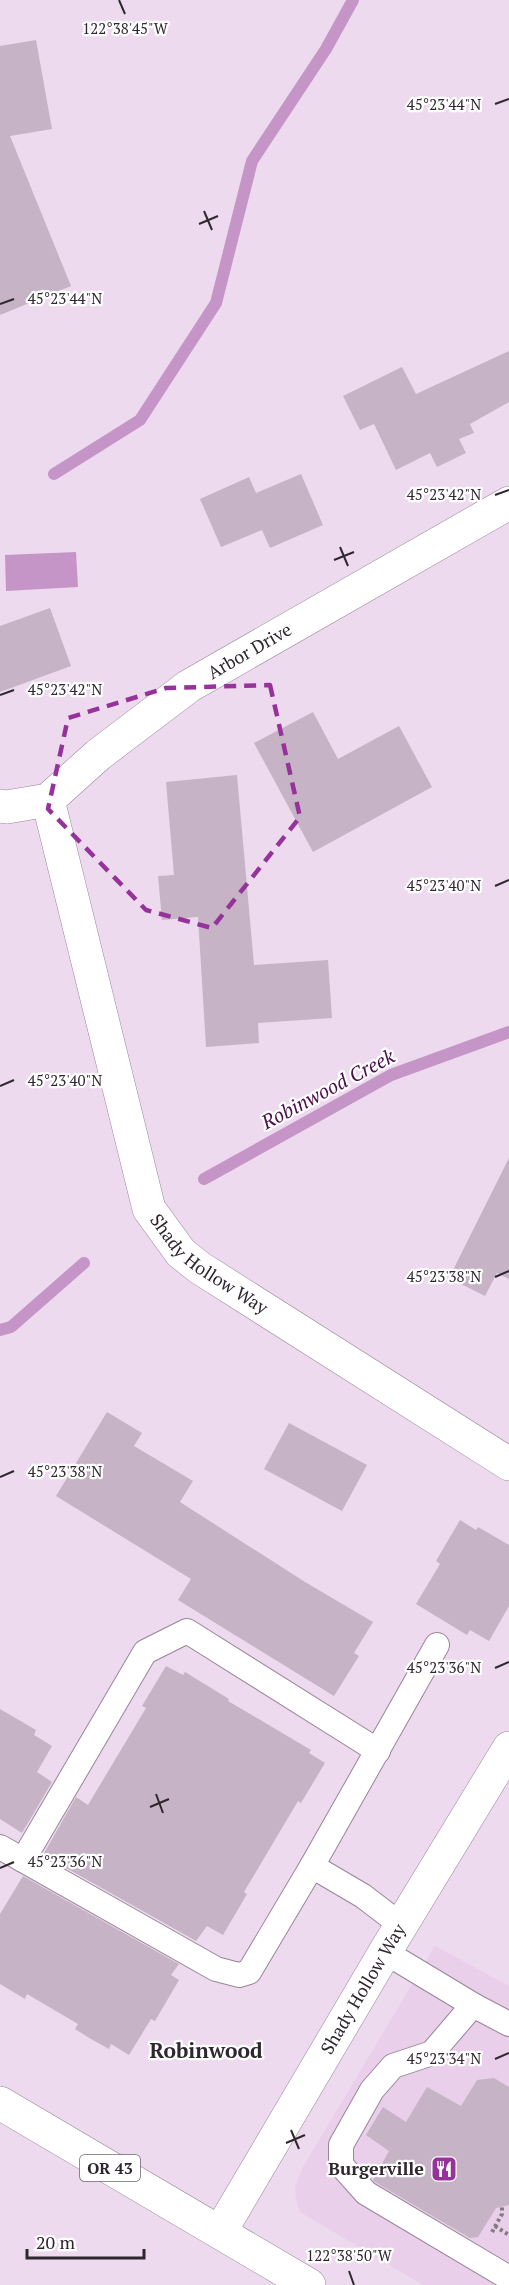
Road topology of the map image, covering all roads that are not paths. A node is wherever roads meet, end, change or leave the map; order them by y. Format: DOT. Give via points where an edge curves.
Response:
graph roads {
  1 [pos="509,503"];
  2 [pos="48,800"];
  3 [pos="0,806"];
  4 [pos="509,1464"];
  5 [pos="437,1645"];
  6 [pos="509,1748"];
  7 [pos="378,1750"];
  8 [pos="0,1847"];
  9 [pos="23,1860"];
  10 [pos="312,1866"];
  11 [pos="401,1924"];
  12 [pos="385,1952"];
  13 [pos="473,2006"];
  14 [pos="509,2024"];
  15 [pos="0,2103"];
  16 [pos="220,2232"];
  17 [pos="509,2278"];
  18 [pos="309,2285"];
  1 -- 2 [label="street, Arbor Drive" via="189,686 98,755"];
  2 -- 3 [label="street"];
  2 -- 4 [label="street, Shady Hollow Way" via="149,1209 181,1253 200,1268"];
  5 -- 7 [label="lane"];
  6 -- 11 [label="street, Shady Hollow Way"];
  7 -- 9 [label="lane" via="187,1631 145,1652"];
  7 -- 10 [label="lane"];
  8 -- 9 [label="lane"];
  9 -- 10 [label="lane" via="216,1969 239,1975 249,1972"];
  10 -- 11 [label="lane"];
  11 -- 12 [label="street, Shady Hollow Way"];
  12 -- 13 [label="lane"];
  12 -- 16 [label="street, Shady Hollow Way"];
  13 -- 14 [label="lane"];
  13 -- 17 [label="lane" via="432,2053 393,2066 372,2090 341,2145 341,2165 366,2193"];
  15 -- 16 [label="street, OR 43"];
  16 -- 18 [label="street, OR 43"];
}
